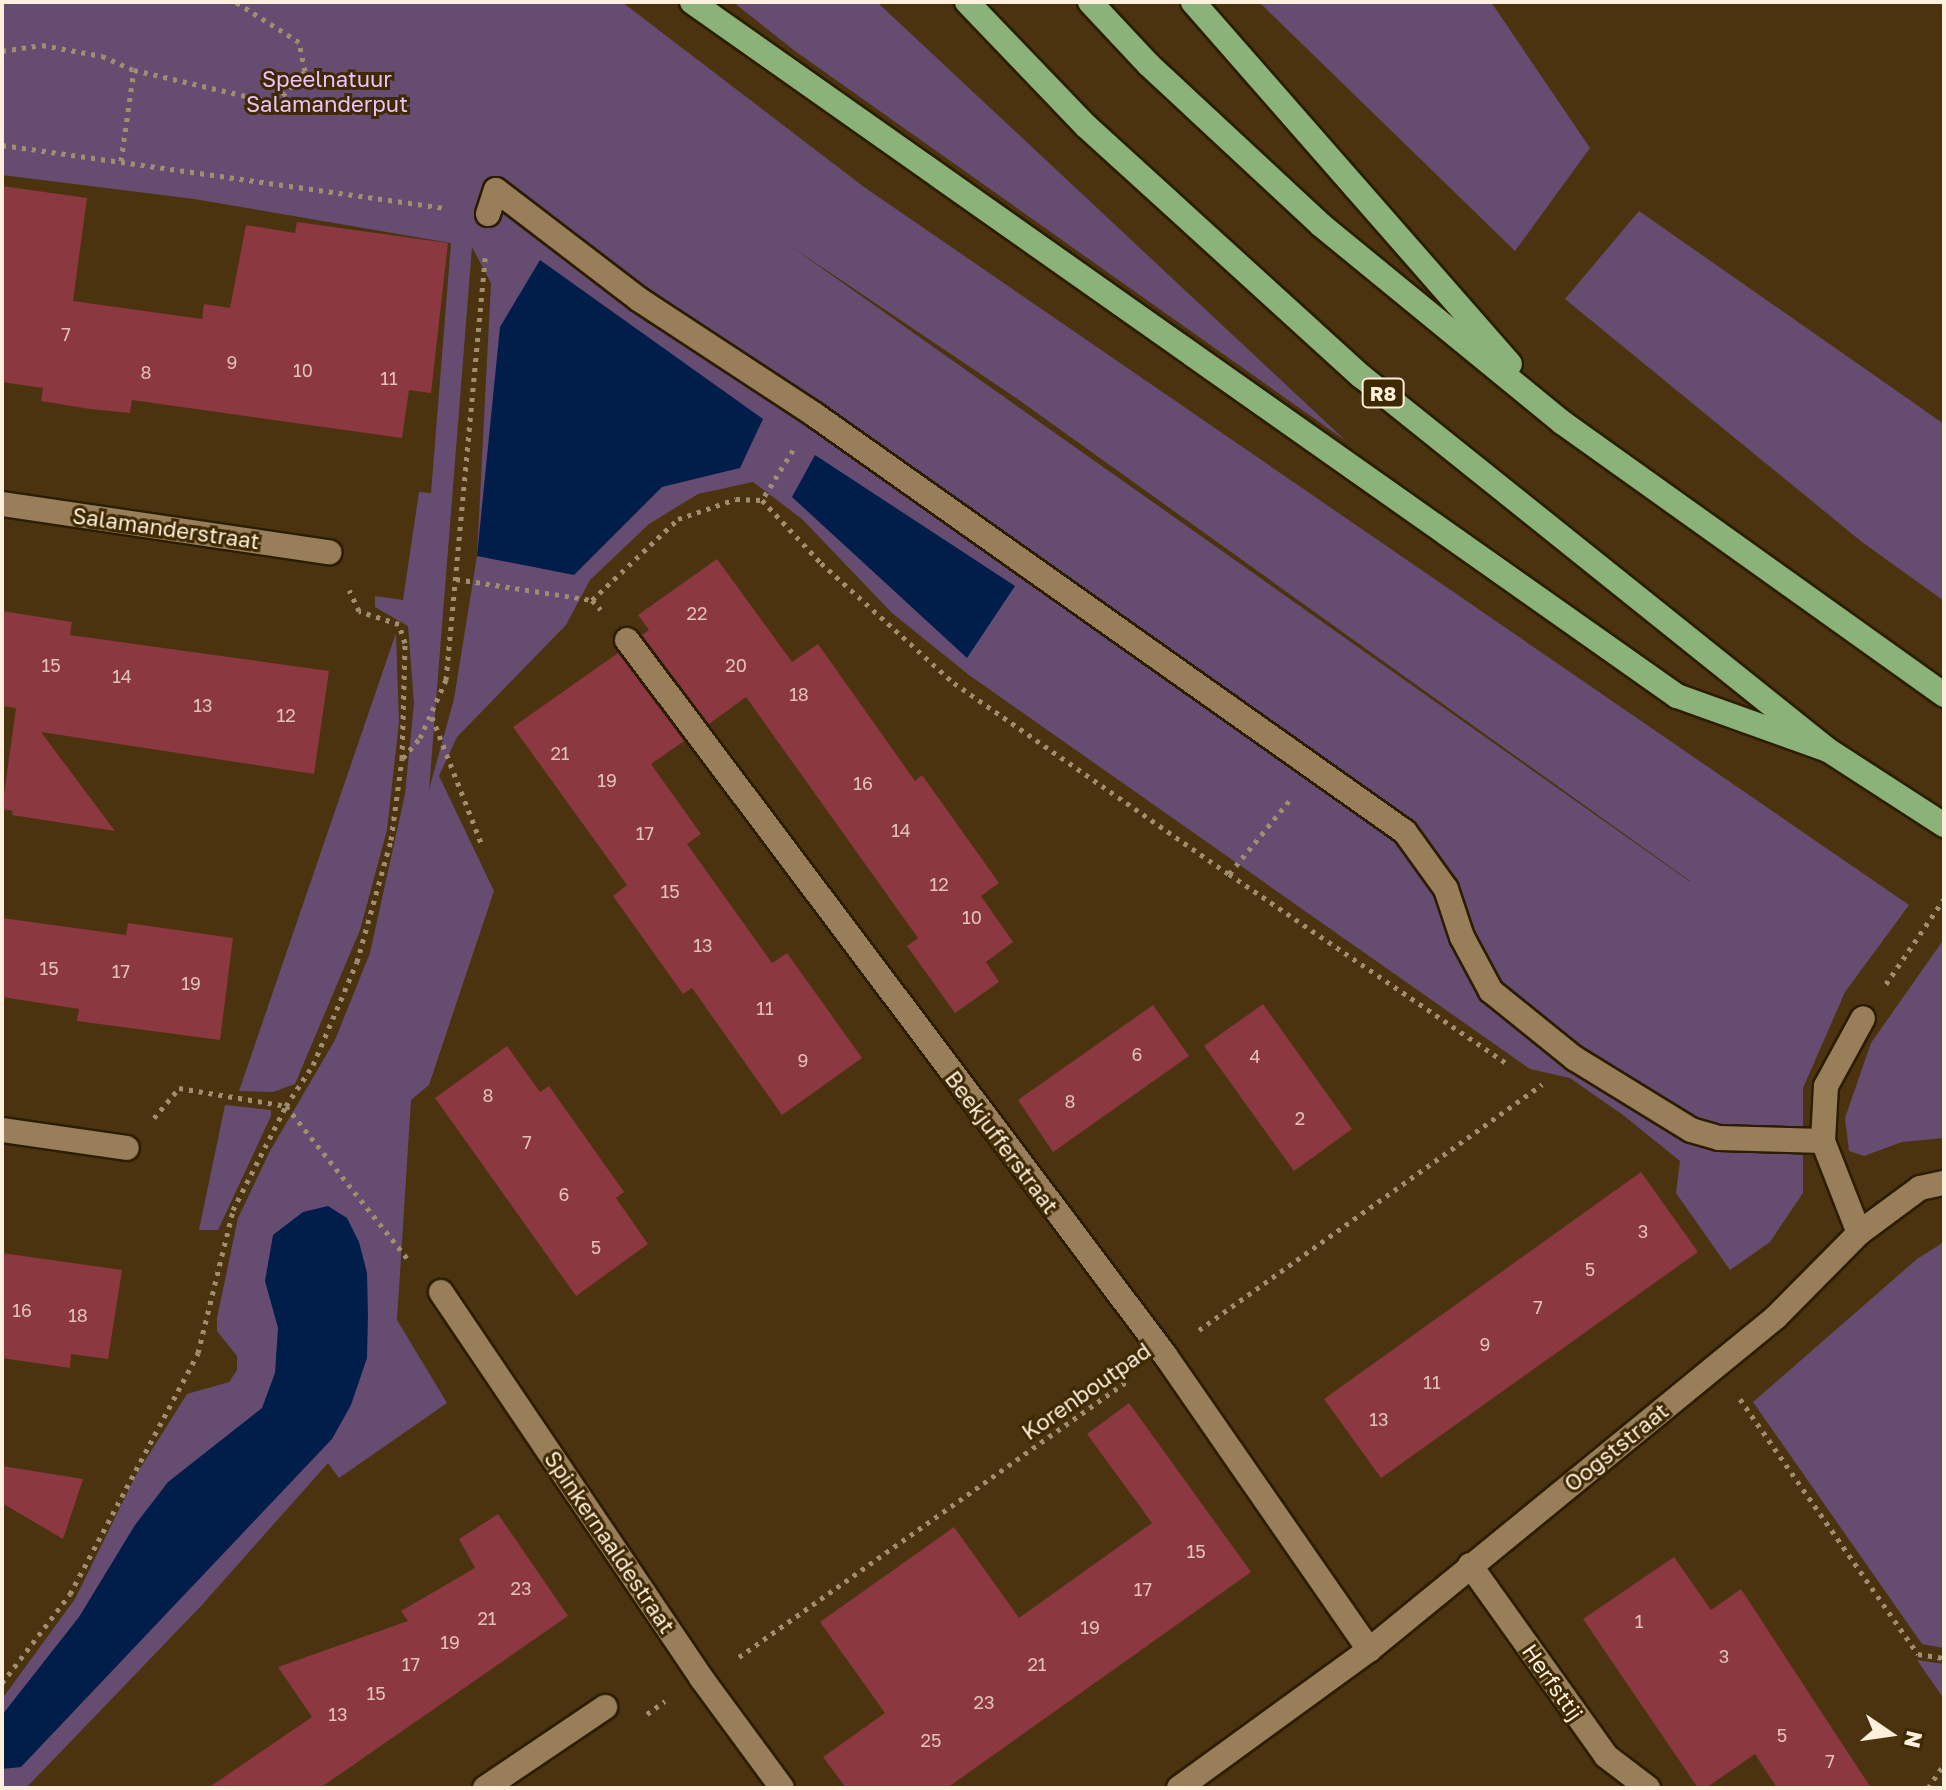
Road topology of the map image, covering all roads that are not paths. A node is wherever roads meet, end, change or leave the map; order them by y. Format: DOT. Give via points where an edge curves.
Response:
graph roads {
  1 [pos="692,2"];
  2 [pos="967,2"];
  3 [pos="1090,2"];
  4 [pos="1193,2"];
  5 [pos="488,214"];
  6 [pos="1563,423"];
  7 [pos="2,504"];
  8 [pos="329,552"];
  9 [pos="627,640"];
  10 [pos="1944,695"];
  11 [pos="1828,750"];
  12 [pos="1944,825"];
  13 [pos="1863,1018"];
  14 [pos="2,1130"];
  15 [pos="1823,1141"];
  16 [pos="127,1148"];
  17 [pos="1944,1183"];
  18 [pos="1859,1233"];
  19 [pos="441,1292"];
  20 [pos="1470,1565"];
  21 [pos="1369,1650"];
  22 [pos="605,1707"];
  23 [pos="485,1788"];
  24 [pos="782,1788"];
  25 [pos="1179,1788"];
  26 [pos="1648,1788"];
  1 -- 11 [label="highway" via="1677,696"];
  2 -- 11 [label="highway, R8" via="1086,126 1361,376"];
  3 -- 6 [label="highway" via="1149,65 1321,225"];
  4 -- 6 [label="highway"];
  5 -- 15 [label="street" via="496,190 640,300 815,415 1405,832 1446,889 1462,937 1491,991 1574,1058 1691,1130 1719,1138"];
  6 -- 10 [label="highway"];
  7 -- 8 [label="street, Salamanderstraat"];
  9 -- 21 [label="street, Beekjufferstraat" via="1165,1355"];
  11 -- 12 [label="highway, R8"];
  13 -- 15 [label="street" via="1826,1086"];
  14 -- 16 [label="street"];
  15 -- 18 [label="street"];
  17 -- 18 [label="street, Oogststraat" via="1920,1188"];
  18 -- 20 [label="street, Oogststraat" via="1776,1317"];
  19 -- 24 [label="street, Spinkernaaldestraat" via="702,1679"];
  20 -- 21 [label="street, Oogststraat"];
  20 -- 26 [label="street, Herfsttij" via="1606,1756"];
  21 -- 25 [label="street, Oogststraat"];
  22 -- 23 [label="street"];
}
